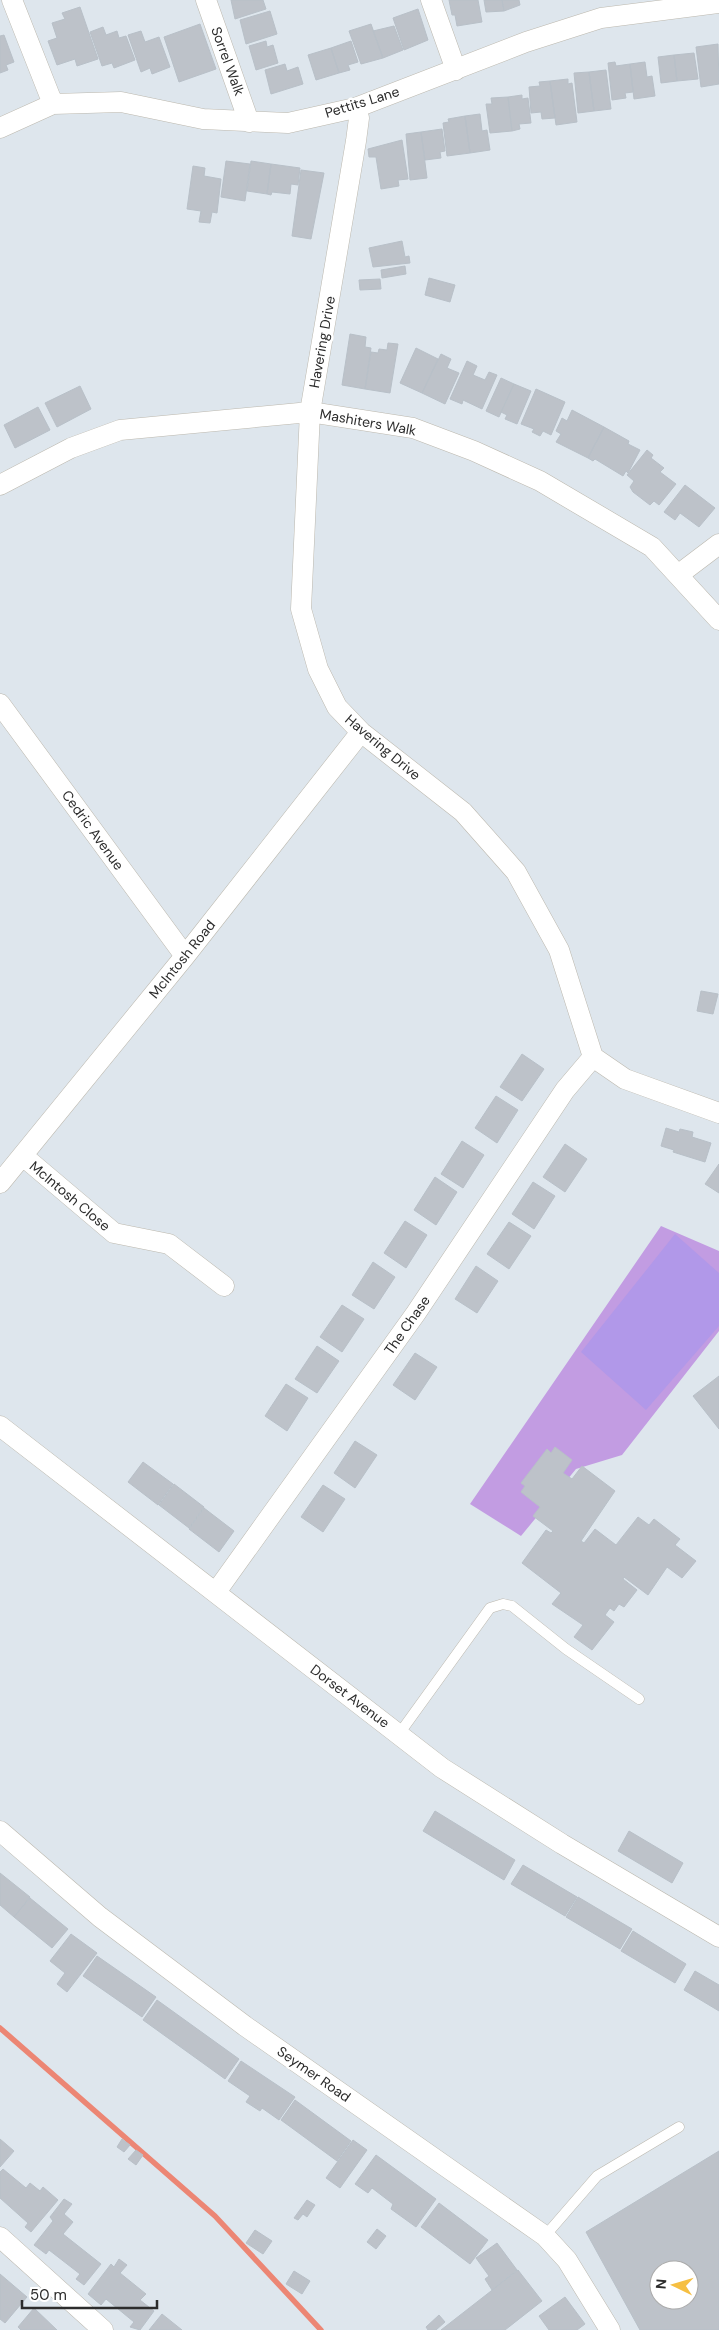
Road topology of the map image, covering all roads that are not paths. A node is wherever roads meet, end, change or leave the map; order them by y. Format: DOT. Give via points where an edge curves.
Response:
graph roads {
  1 [pos="12,0"];
  2 [pos="206,0"];
  3 [pos="431,0"];
  4 [pos="719,3"];
  5 [pos="456,70"];
  6 [pos="53,104"];
  7 [pos="355,108"];
  8 [pos="250,122"];
  9 [pos="0,128"];
  10 [pos="310,412"];
  11 [pos="0,485"];
  12 [pos="719,544"];
  13 [pos="678,575"];
  14 [pos="719,620"];
  15 [pos="0,704"];
  16 [pos="361,732"];
  17 [pos="185,956"];
  18 [pos="593,1057"];
  19 [pos="719,1113"];
  20 [pos="23,1156"];
  21 [pos="3,1172"];
  22 [pos="224,1286"];
  23 [pos="0,1426"];
  24 [pos="216,1592"];
  25 [pos="639,1699"];
  26 [pos="399,1734"];
  27 [pos="0,1831"];
  28 [pos="719,1937"];
  29 [pos="679,2127"];
  30 [pos="545,2236"];
  31 [pos="0,2237"];
  32 [pos="103,2330"];
  33 [pos="610,2330"];
  1 -- 6 [label="street"];
  2 -- 8 [label="street, Sorrel Walk"];
  3 -- 5 [label="street"];
  4 -- 5 [label="street, Pettits Lane" via="601,18 526,42"];
  5 -- 7 [label="street, Pettits Lane"];
  6 -- 8 [label="street, Pettits Lane" via="121,102 203,119"];
  6 -- 9 [label="street, Pettits Lane"];
  7 -- 8 [label="street, Pettits Lane" via="288,122"];
  7 -- 10 [label="street, Havering Drive" via="359,118 356,142"];
  10 -- 11 [label="street, Mashiters Walk" via="120,430 70,448"];
  10 -- 13 [label="street, Mashiters Walk" via="413,428 474,450 540,481 600,515 652,547"];
  10 -- 16 [label="street, Havering Drive" via="301,609 318,669 337,707"];
  12 -- 13 [label="street"];
  13 -- 14 [label="street, Mashiters Walk"];
  15 -- 17 [label="street, Cedric Avenue"];
  16 -- 17 [label="street, McIntosh Road"];
  16 -- 18 [label="street, Havering Drive" via="463,812 516,872 559,950"];
  17 -- 20 [label="street, McIntosh Road"];
  18 -- 19 [label="street" via="625,1079"];
  18 -- 24 [label="street, The Chase" via="565,1090 416,1313"];
  20 -- 21 [label="street, McIntosh Road"];
  20 -- 22 [label="street, McIntosh Close" via="114,1233 169,1244"];
  23 -- 24 [label="street, Dorset Avenue"];
  24 -- 26 [label="street, Dorset Avenue"];
  25 -- 26 [label="lane" via="566,1649 512,1606 503,1604 490,1608"];
  26 -- 28 [label="street, Dorset Avenue" via="442,1768"];
  27 -- 30 [label="street, Seymer Road" via="100,1917 245,2026"];
  29 -- 30 [label="lane" via="597,2176"];
  30 -- 33 [label="street, Seymer Road" via="566,2260"];
  31 -- 32 [label="street"];
}
